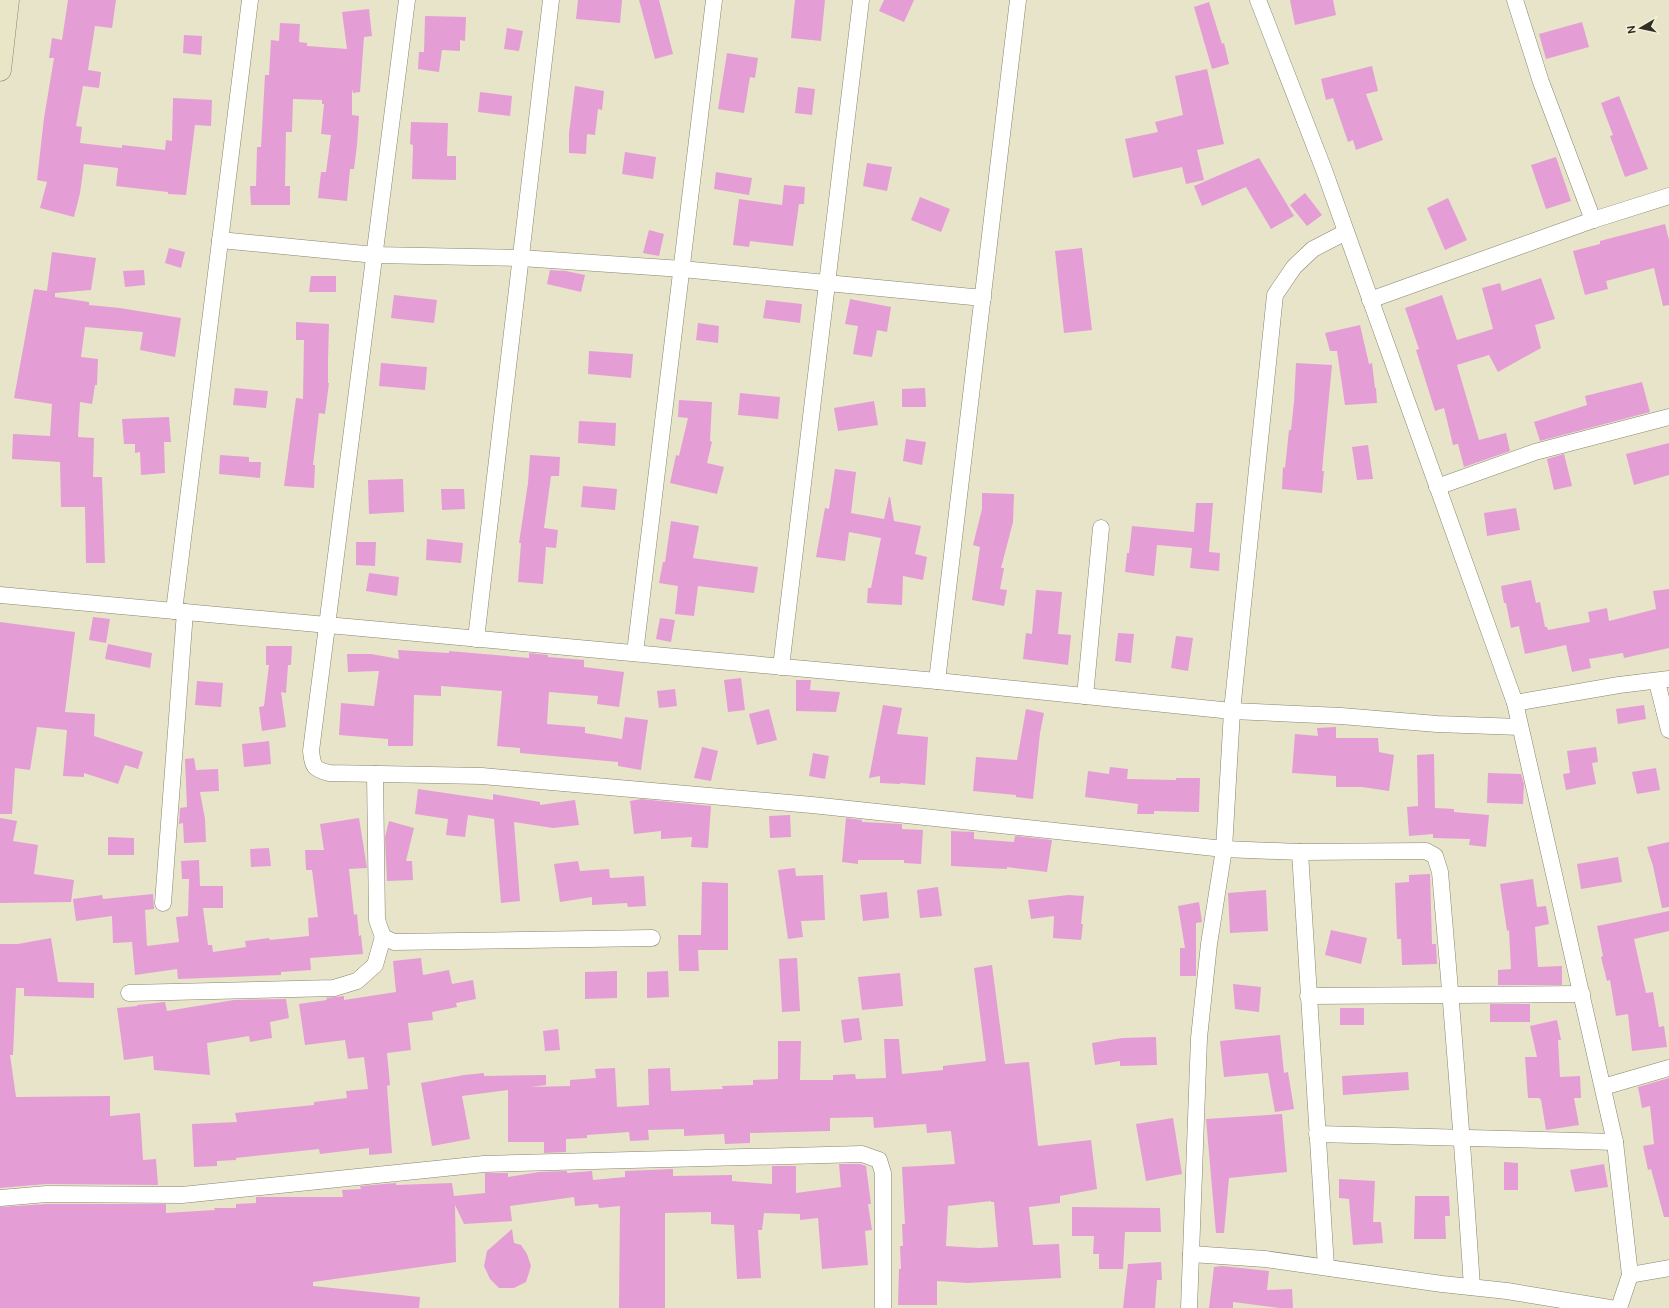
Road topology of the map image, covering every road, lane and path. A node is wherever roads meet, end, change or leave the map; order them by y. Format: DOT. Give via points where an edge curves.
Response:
graph roads {
  1 [pos="8,0"];
  2 [pos="250,0"];
  3 [pos="407,0"];
  4 [pos="551,0"];
  5 [pos="714,0"];
  6 [pos="861,0"];
  7 [pos="1018,0"];
  8 [pos="1258,0"];
  9 [pos="1515,0"];
  10 [pos="0,70"];
  11 [pos="1669,196"];
  12 [pos="1593,220"];
  13 [pos="1346,232"];
  14 [pos="220,240"];
  15 [pos="375,255"];
  16 [pos="521,258"];
  17 [pos="682,269"];
  18 [pos="827,283"];
  19 [pos="983,298"];
  20 [pos="1370,300"];
  21 [pos="1669,417"];
  22 [pos="1437,487"];
  23 [pos="1101,528"];
  24 [pos="0,595"];
  25 [pos="180,612"];
  26 [pos="328,625"];
  27 [pos="476,639"];
  28 [pos="635,653"];
  29 [pos="782,666"];
  30 [pos="937,681"];
  31 [pos="1663,681"];
  32 [pos="1085,696"];
  33 [pos="1515,703"];
  34 [pos="1232,711"];
  35 [pos="1520,727"];
  36 [pos="1669,730"];
  37 [pos="375,774"];
  38 [pos="1224,849"];
  39 [pos="1300,852"];
  40 [pos="163,903"];
  41 [pos="383,937"];
  42 [pos="652,938"];
  43 [pos="128,993"];
  44 [pos="1582,994"];
  45 [pos="1451,995"];
  46 [pos="1308,996"];
  47 [pos="1669,1068"];
  48 [pos="1603,1087"];
  49 [pos="1317,1134"];
  50 [pos="1462,1138"];
  51 [pos="1615,1142"];
  52 [pos="0,1198"];
  53 [pos="1191,1254"];
  54 [pos="1326,1267"];
  55 [pos="1669,1268"];
  56 [pos="1630,1275"];
  57 [pos="1472,1287"];
  58 [pos="883,1308"];
  59 [pos="1189,1308"];
  60 [pos="1610,1308"];
  61 [pos="1619,1308"];
  1 -- 10 [label="main road"];
  2 -- 14 [label="street"];
  3 -- 15 [label="street"];
  4 -- 16 [label="street"];
  5 -- 17 [label="street"];
  6 -- 18 [label="street"];
  7 -- 19 [label="street"];
  8 -- 13 [label="street"];
  9 -- 12 [label="street" via="1541,82"];
  11 -- 12 [label="street"];
  12 -- 20 [label="street"];
  13 -- 20 [label="street"];
  13 -- 34 [label="street" via="1313,249 1294,267 1275,295"];
  14 -- 15 [label="street"];
  14 -- 25 [label="street"];
  15 -- 16 [label="street"];
  15 -- 26 [label="street"];
  16 -- 17 [label="street"];
  16 -- 27 [label="street"];
  17 -- 18 [label="street"];
  17 -- 28 [label="street"];
  18 -- 19 [label="street"];
  18 -- 29 [label="street"];
  19 -- 30 [label="street"];
  20 -- 22 [label="street"];
  21 -- 22 [label="street" via="1535,452"];
  22 -- 33 [label="street"];
  23 -- 32 [label="street"];
  24 -- 25 [label="street"];
  25 -- 26 [label="street"];
  25 -- 40 [label="street"];
  26 -- 27 [label="street"];
  26 -- 37 [label="street" via="311,751 313,764 318,770 329,773"];
  27 -- 28 [label="street"];
  28 -- 29 [label="street"];
  29 -- 30 [label="street"];
  30 -- 32 [label="street"];
  31 -- 33 [label="street" via="1619,685"];
  31 -- 36 [label="street"];
  32 -- 34 [label="street"];
  33 -- 35 [label="street"];
  34 -- 35 [label="street"];
  34 -- 38 [label="street"];
  35 -- 44 [label="street"];
  37 -- 38 [label="street" via="482,776 805,804"];
  37 -- 41 [label="street" via="377,920"];
  38 -- 39 [label="street"];
  38 -- 53 [label="street" via="1209,944 1199,1038"];
  39 -- 45 [label="street" via="1426,851 1435,856 1440,872"];
  39 -- 46 [label="street"];
  41 -- 42 [label="street" via="394,942"];
  41 -- 43 [label="street" via="375,965 357,981 334,988"];
  44 -- 45 [label="street"];
  44 -- 48 [label="street"];
  45 -- 46 [label="street"];
  45 -- 50 [label="street"];
  46 -- 49 [label="street"];
  47 -- 48 [label="street"];
  48 -- 51 [label="street"];
  49 -- 50 [label="street"];
  49 -- 54 [label="street"];
  50 -- 51 [label="street"];
  50 -- 57 [label="street"];
  51 -- 56 [label="street"];
  52 -- 58 [label="street" via="46,1194 182,1194 484,1164 862,1154 879,1160 883,1173"];
  53 -- 54 [label="street" via="1264,1258"];
  53 -- 59 [label="street"];
  54 -- 57 [label="street"];
  55 -- 56 [label="street"];
  56 -- 61 [label="street"];
  57 -- 60 [label="street"];
}
